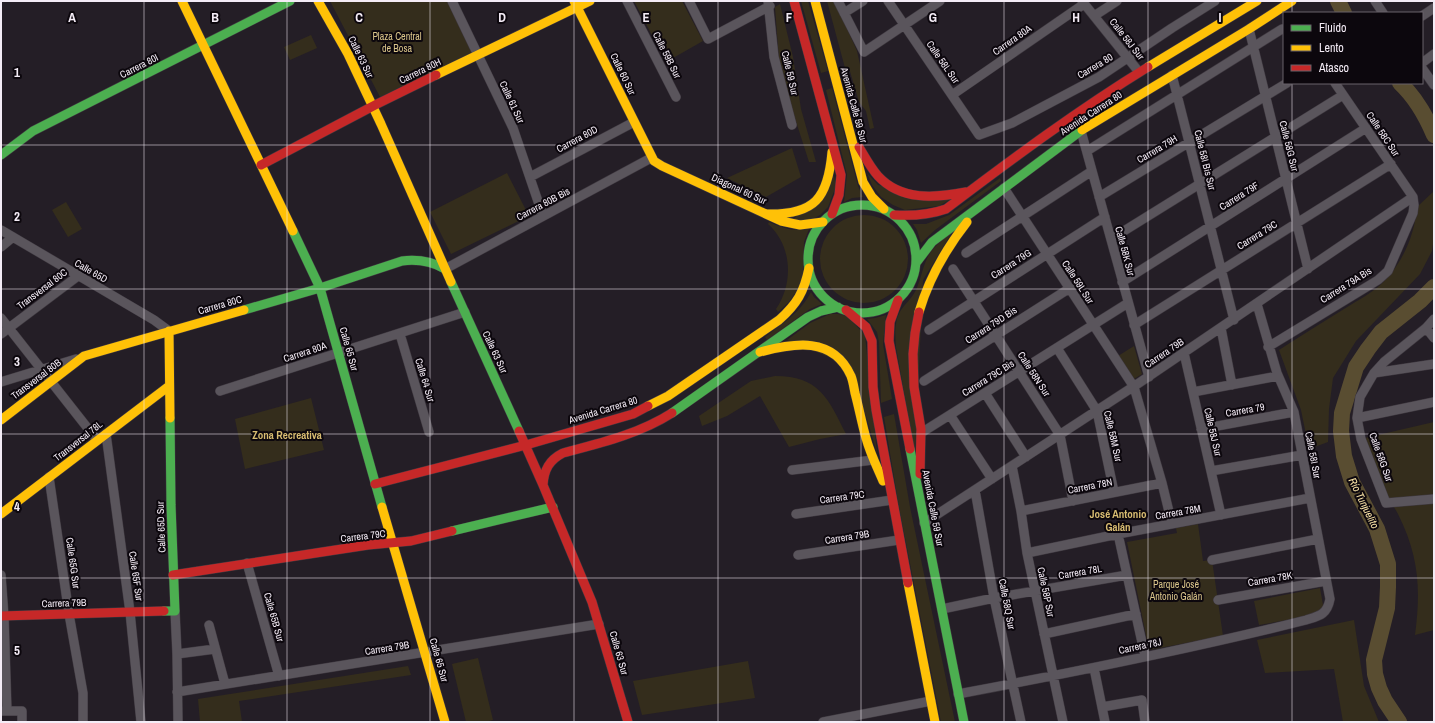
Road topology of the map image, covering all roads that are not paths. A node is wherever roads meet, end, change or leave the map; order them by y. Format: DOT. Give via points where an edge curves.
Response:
graph roads {
  1 [pos="182,1"];
  2 [pos="290,1"];
  3 [pos="318,1"];
  4 [pos="452,1"];
  5 [pos="590,1"];
  6 [pos="627,1"];
  7 [pos="794,1"];
  8 [pos="815,1"];
  9 [pos="838,1"];
  10 [pos="862,1"];
  11 [pos="888,1"];
  12 [pos="940,1"];
  13 [pos="1117,1"];
  14 [pos="1215,1"];
  15 [pos="1257,1"];
  16 [pos="1292,1"];
  17 [pos="1376,1"];
  18 [pos="692,2"];
  19 [pos="1083,2"];
  20 [pos="769,3"];
  21 [pos="576,4"];
  22 [pos="1434,8"];
  23 [pos="1286,10"];
  24 [pos="1382,12"];
  25 [pos="844,13"];
  26 [pos="1423,15"];
  27 [pos="1094,16"];
  28 [pos="904,25"];
  29 [pos="1250,29"];
  30 [pos="1282,29"];
  31 [pos="203,46"];
  32 [pos="1254,47"];
  33 [pos="1434,54"];
  34 [pos="478,56"];
  35 [pos="1128,58"];
  36 [pos="1423,62"];
  37 [pos="1423,69"];
  38 [pos="1139,72"];
  39 [pos="1172,76"];
  40 [pos="1285,84"];
  41 [pos="1336,84"];
  42 [pos="1434,85"];
  43 [pos="952,95"];
  44 [pos="1177,95"];
  45 [pos="1343,95"];
  46 [pos="1266,96"];
  47 [pos="676,97"];
  48 [pos="373,106"];
  49 [pos="634,122"];
  50 [pos="792,125"];
  51 [pos="1366,128"];
  52 [pos="850,131"];
  53 [pos="1081,131"];
  54 [pos="979,135"];
  55 [pos="1276,137"];
  56 [pos="832,140"];
  57 [pos="1189,143"];
  58 [pos="1087,151"];
  59 [pos="1,155"];
  60 [pos="651,158"];
  61 [pos="1390,164"];
  62 [pos="260,165"];
  63 [pos="1092,171"];
  64 [pos="530,176"];
  65 [pos="1286,179"];
  66 [pos="1200,184"];
  67 [pos="1004,188"];
  68 [pos="970,191"];
  69 [pos="993,197"];
  70 [pos="1099,197"];
  71 [pos="1413,197"];
  72 [pos="884,210"];
  73 [pos="766,214"];
  74 [pos="832,214"];
  75 [pos="543,216"];
  76 [pos="894,216"];
  77 [pos="1023,216"];
  78 [pos="1105,217"];
  79 [pos="823,222"];
  80 [pos="1297,223"];
  81 [pos="1210,226"];
  82 [pos="1,230"];
  83 [pos="13,238"];
  84 [pos="1111,239"];
  85 [pos="1,247"];
  86 [pos="966,253"];
  87 [pos="1047,254"];
  88 [pos="916,263"];
  89 [pos="809,268"];
  90 [pos="445,269"];
  91 [pos="953,269"];
  92 [pos="1308,269"];
  93 [pos="1221,271"];
  94 [pos="78,276"];
  95 [pos="1122,282"];
  96 [pos="320,288"];
  97 [pos="1070,288"];
  98 [pos="898,300"];
  99 [pos="974,301"];
  100 [pos="1128,303"];
  101 [pos="1257,304"];
  102 [pos="842,308"];
  103 [pos="464,312"];
  104 [pos="1,318"];
  105 [pos="1434,319"];
  106 [pos="1234,320"];
  107 [pos="1093,325"];
  108 [pos="1134,325"];
  109 [pos="9,328"];
  110 [pos="1221,328"];
  111 [pos="1426,328"];
  112 [pos="929,330"];
  113 [pos="169,331"];
  114 [pos="1,334"];
  115 [pos="400,334"];
  116 [pos="996,335"];
  117 [pos="1434,338"];
  118 [pos="1268,347"];
  119 [pos="1057,348"];
  120 [pos="760,352"];
  121 [pos="338,353"];
  122 [pos="1184,354"];
  123 [pos="84,356"];
  124 [pos="1434,364"];
  125 [pos="42,370"];
  126 [pos="1019,371"];
  127 [pos="1374,373"];
  128 [pos="1278,376"];
  129 [pos="1148,377"];
  130 [pos="924,381"];
  131 [pos="1,382"];
  132 [pos="51,382"];
  133 [pos="1232,385"];
  134 [pos="169,386"];
  135 [pos="1134,387"];
  136 [pos="220,391"];
  137 [pos="1192,392"];
  138 [pos="985,393"];
  139 [pos="1434,402"];
  140 [pos="1097,411"];
  141 [pos="1294,412"];
  142 [pos="950,415"];
  143 [pos="1357,418"];
  144 [pos="1,420"];
  145 [pos="1201,429"];
  146 [pos="430,432"];
  147 [pos="921,433"];
  148 [pos="106,434"];
  149 [pos="1060,435"];
  150 [pos="98,440"];
  151 [pos="526,445"];
  152 [pos="1302,455"];
  153 [pos="1026,457"];
  154 [pos="873,460"];
  155 [pos="1012,466"];
  156 [pos="792,470"];
  157 [pos="1211,471"];
  158 [pos="49,477"];
  159 [pos="992,479"];
  160 [pos="1162,483"];
  161 [pos="375,484"];
  162 [pos="543,485"];
  163 [pos="975,490"];
  164 [pos="1114,492"];
  165 [pos="1310,498"];
  166 [pos="1434,499"];
  167 [pos="892,500"];
  168 [pos="920,501"];
  169 [pos="1073,501"];
  170 [pos="553,507"];
  171 [pos="1021,511"];
  172 [pos="1,514"];
  173 [pos="796,514"];
  174 [pos="1221,515"];
  175 [pos="924,523"];
  176 [pos="1172,524"];
  177 [pos="1118,534"];
  178 [pos="1318,539"];
  179 [pos="899,540"];
  180 [pos="393,543"];
  181 [pos="1026,553"];
  182 [pos="798,555"];
  183 [pos="1212,560"];
  184 [pos="247,563"];
  185 [pos="1,575"];
  186 [pos="173,575"];
  187 [pos="1127,575"];
  188 [pos="1326,581"];
  189 [pos="1035,592"];
  190 [pos="994,598"];
  191 [pos="1218,600"];
  192 [pos="942,610"];
  193 [pos="175,611"];
  194 [pos="130,612"];
  195 [pos="1324,612"];
  196 [pos="69,614"];
  197 [pos="1136,614"];
  198 [pos="3,616"];
  199 [pos="209,624"];
  200 [pos="600,624"];
  201 [pos="1044,634"];
  202 [pos="215,649"];
  203 [pos="425,653"];
  204 [pos="177,654"];
  205 [pos="1145,656"];
  206 [pos="1094,668"];
  207 [pos="279,676"];
  208 [pos="1052,676"];
  209 [pos="225,684"];
  210 [pos="1012,684"];
  211 [pos="177,692"];
  212 [pos="958,694"];
  213 [pos="931,701"];
  214 [pos="1102,706"];
  215 [pos="4,711"];
  216 [pos="22,722"];
  217 [pos="83,722"];
  218 [pos="141,722"];
  219 [pos="178,722"];
  220 [pos="445,722"];
  221 [pos="628,722"];
  222 [pos="824,722"];
  223 [pos="935,722"];
  224 [pos="964,722"];
  225 [pos="1021,722"];
  226 [pos="1063,722"];
  227 [pos="1105,722"];
  228 [pos="1145,722"];
  1 -- 31 [label="main road, Calle 65 Sur"];
  2 -- 31 [label="main road, Carrera 80I"];
  3 -- 48 [label="main road, Calle 63 Sur" via="346,50"];
  4 -- 34 [label="street, Calle 61 Sur"];
  5 -- 21 [label="main road, Carrera 80H"];
  6 -- 47 [label="street, Calle 59B Sur"];
  7 -- 56 [label="main road"];
  8 -- 52 [label="main road, Avenida Calle 59 Sur"];
  9 -- 25 [label="street"];
  10 -- 25 [label="street"];
  11 -- 28 [label="street, Calle 58L Sur"];
  12 -- 28 [label="street"];
  13 -- 27 [label="street"];
  14 -- 35 [label="street, Carrera 80"];
  15 -- 38 [label="main road, Avenida Carrera 80"];
  16 -- 23 [label="main road, Avenida Carrera 80"];
  17 -- 24 [label="street"];
  18 -- 20 [label="street" via="708,39"];
  19 -- 27 [label="street, Calle 58J Sur"];
  19 -- 43 [label="street, Carrera 80A"];
  20 -- 50 [label="street, Calle 59 Sur" via="774,57"];
  21 -- 34 [label="main road, Carrera 80H"];
  21 -- 49 [label="main road, Calle 60 Sur"];
  22 -- 26 [label="street"];
  23 -- 29 [label="main road, Avenida Carrera 80"];
  25 -- 28 [label="street" via="864,52"];
  27 -- 35 [label="street, Calle 58J Sur"];
  28 -- 43 [label="street, Calle 58L Sur"];
  29 -- 32 [label="street, Calle 58G Sur"];
  29 -- 39 [label="main road, Avenida Carrera 80"];
  30 -- 32 [label="street"];
  31 -- 59 [label="main road, Carrera 80I" via="33,131"];
  31 -- 62 [label="main road, Calle 65 Sur"];
  32 -- 44 [label="street"];
  32 -- 46 [label="street, Calle 58G Sur"];
  33 -- 36 [label="street"];
  34 -- 48 [label="main road, Carrera 80H"];
  34 -- 64 [label="street, Calle 61 Sur" via="513,128"];
  35 -- 38 [label="street, Calle 58J Sur"];
  35 -- 54 [label="street, Carrera 80" via="1040,109"];
  37 -- 42 [label="street"];
  38 -- 68 [label="main road, Avenida Carrera 80" via="1050,132"];
  39 -- 44 [label="street, Calle 58I Bis Sur"];
  39 -- 53 [label="main road, Avenida Carrera 80"];
  40 -- 46 [label="street, Carrera 79H"];
  41 -- 45 [label="street, Calle 58C Sur"];
  43 -- 54 [label="street, Calle 58L Sur"];
  44 -- 57 [label="street, Calle 58I Bis Sur"];
  44 -- 58 [label="street"];
  45 -- 51 [label="street, Calle 58C Sur"];
  45 -- 55 [label="street"];
  46 -- 55 [label="street, Calle 58G Sur"];
  46 -- 57 [label="street, Carrera 79H"];
  48 -- 62 [label="main road, Carrera 80H"];
  48 -- 90 [label="main road, Calle 63 Sur"];
  49 -- 60 [label="main road, Calle 60 Sur"];
  49 -- 64 [label="street, Carrera 80D"];
  51 -- 61 [label="street, Calle 58C Sur"];
  51 -- 65 [label="street, Carrera 79F"];
  52 -- 68 [label="main road" via="871,167 880,178 895,189 920,197 947,196"];
  52 -- 72 [label="main road, Avenida Calle 59 Sur" via="863,182"];
  53 -- 58 [label="street, Calle 58K Sur"];
  53 -- 67 [label="main road, Avenida Carrera 80"];
  55 -- 65 [label="street, Calle 58G Sur"];
  55 -- 66 [label="street"];
  56 -- 73 [label="main road" via="828,181 815,203 786,215"];
  56 -- 74 [label="main road" via="842,182"];
  57 -- 66 [label="street, Calle 58I Bis Sur"];
  57 -- 70 [label="street, Carrera 79H"];
  58 -- 63 [label="street, Calle 58K Sur"];
  60 -- 73 [label="main road, Diagonal 60 Sur" via="662,166"];
  60 -- 75 [label="street, Carrera 80B Bis"];
  61 -- 71 [label="street, Calle 58C Sur"];
  61 -- 80 [label="street, Carrera 79C"];
  62 -- 96 [label="main road, Calle 65 Sur"];
  63 -- 70 [label="street, Calle 58K Sur"];
  63 -- 77 [label="street"];
  64 -- 75 [label="street, Calle 61 Sur"];
  65 -- 80 [label="street, Calle 58G Sur"];
  65 -- 81 [label="street, Carrera 79F"];
  66 -- 81 [label="street, Calle 58I Bis Sur"];
  66 -- 84 [label="street"];
  67 -- 69 [label="main road, Avenida Carrera 80"];
  67 -- 77 [label="street, Calle 59L Sur"];
  68 -- 76 [label="main road, Avenida Carrera 80" via="940,212 920,216"];
  69 -- 88 [label="main road, Avenida Carrera 80" via="940,235"];
  69 -- 147 [label="main road" via="957,233 946,248 921,302 915,328 912,362 914,396"];
  70 -- 78 [label="street, Calle 58K Sur"];
  71 -- 92 [label="street, Carrera 79B"];
  71 -- 118 [label="street, Carrera 79A Bis" via="1413,212 1388,271 1378,280"];
  72 -- 74 [label="main road" via="875,206 857,205"];
  72 -- 76 [label="main road"];
  73 -- 79 [label="main road, Diagonal 60 Sur" via="795,224 811,225"];
  74 -- 79 [label="main road"];
  75 -- 90 [label="street, Carrera 80B Bis"];
  76 -- 88 [label="main road" via="912,236"];
  77 -- 86 [label="street"];
  77 -- 87 [label="street, Calle 59L Sur"];
  78 -- 84 [label="street, Calle 58K Sur"];
  78 -- 87 [label="street, Carrera 79G"];
  79 -- 89 [label="main road" via="810,244"];
  80 -- 92 [label="street, Calle 58G Sur"];
  80 -- 93 [label="street, Carrera 79C"];
  81 -- 93 [label="street, Calle 58I Bis Sur"];
  81 -- 95 [label="street, Carrera 79F"];
  82 -- 83 [label="street, Calle 65D"];
  83 -- 85 [label="street"];
  83 -- 94 [label="street, Calle 65D"];
  84 -- 95 [label="street, Calle 58K Sur"];
  87 -- 97 [label="street, Calle 59L Sur"];
  87 -- 99 [label="street, Carrera 79G"];
  88 -- 98 [label="main road" via="911,283"];
  89 -- 102 [label="main road" via="820,292 830,302"];
  89 -- 151 [label="main road, Avenida Carrera 80" via="801,297 779,320 668,396 628,415"];
  90 -- 96 [label="main road, Carrera 80C" via="432,263 409,260"];
  90 -- 103 [label="main road, Calle 63 Sur"];
  91 -- 99 [label="street, Calle 58N Sur"];
  92 -- 101 [label="street, Carrera 79B"];
  93 -- 106 [label="street, Calle 58I Bis Sur"];
  93 -- 108 [label="street, Carrera 79C"];
  94 -- 109 [label="street, Transversal 80C"];
  94 -- 113 [label="street, Calle 65D"];
  95 -- 100 [label="street, Calle 58K Sur"];
  96 -- 113 [label="main road, Carrera 80C"];
  96 -- 121 [label="main road, Calle 65 Sur"];
  97 -- 107 [label="street, Calle 59L Sur"];
  97 -- 116 [label="street, Carrera 79D Bis"];
  98 -- 102 [label="main road" via="875,311 859,313"];
  98 -- 168 [label="main road, Avenida Calle 59 Sur" via="890,322 889,341"];
  99 -- 112 [label="street, Carrera 79G"];
  99 -- 116 [label="street, Calle 58N Sur"];
  100 -- 107 [label="street, Carrera 79C Bis"];
  100 -- 108 [label="street, Calle 58K Sur"];
  101 -- 106 [label="street, Carrera 79B"];
  101 -- 118 [label="street, Calle 58I Sur"];
  102 -- 120 [label="main road" via="821,311 808,317"];
  102 -- 167 [label="main road" via="866,327 872,341 875,403"];
  103 -- 115 [label="street, Carrera 80A"];
  103 -- 151 [label="main road, Calle 63 Sur"];
  104 -- 109 [label="street"];
  105 -- 111 [label="street, Calle 58G Sur"];
  106 -- 110 [label="street, Carrera 79B"];
  107 -- 119 [label="street, Carrera 79C Bis"];
  107 -- 135 [label="street, Calle 59L Sur"];
  108 -- 129 [label="street, Calle 58K Sur"];
  109 -- 114 [label="street, Transversal 80C"];
  109 -- 125 [label="street"];
  110 -- 122 [label="street, Carrera 79B"];
  110 -- 133 [label="street"];
  111 -- 117 [label="street"];
  111 -- 127 [label="street, Calle 58G Sur"];
  113 -- 123 [label="main road, Carrera 80C"];
  113 -- 134 [label="main road, Calle 65D Sur"];
  115 -- 121 [label="street, Carrera 80A"];
  115 -- 146 [label="street, Calle 64 Sur"];
  116 -- 126 [label="street, Calle 58N Sur"];
  116 -- 130 [label="street, Carrera 79D Bis"];
  118 -- 128 [label="street, Calle 58I Sur"];
  119 -- 126 [label="street, Carrera 79C Bis"];
  119 -- 140 [label="street, Calle 58M Sur"];
  120 -- 154 [label="main road" via="790,344 808,344 828,350 837,356 851,376"];
  120 -- 162 [label="main road" via="656,423 622,437 556,456 546,467"];
  121 -- 136 [label="street, Carrera 80A"];
  121 -- 161 [label="main road, Calle 65 Sur"];
  122 -- 129 [label="street, Carrera 79B"];
  122 -- 137 [label="street, Calle 58J Sur"];
  123 -- 125 [label="street, Carrera 80C"];
  123 -- 132 [label="main road, Transversal 80B"];
  124 -- 127 [label="street"];
  125 -- 131 [label="street, Carrera 80C"];
  125 -- 132 [label="street"];
  126 -- 138 [label="street, Carrera 79C Bis"];
  126 -- 149 [label="street, Calle 58N Sur"];
  127 -- 143 [label="street, Calle 58G Sur" via="1360,397"];
  128 -- 133 [label="street"];
  128 -- 141 [label="street, Calle 58I Sur"];
  129 -- 135 [label="street, Carrera 79B"];
  132 -- 144 [label="main road, Transversal 80B"];
  132 -- 150 [label="street"];
  133 -- 137 [label="street"];
  134 -- 148 [label="main road, Transversal 78L"];
  134 -- 186 [label="main road, Calle 65D Sur"];
  135 -- 140 [label="street, Carrera 79B"];
  135 -- 160 [label="street"];
  137 -- 145 [label="street, Calle 58J Sur"];
  138 -- 142 [label="street, Carrera 79C Bis"];
  138 -- 153 [label="street"];
  139 -- 143 [label="street"];
  140 -- 149 [label="street, Carrera 79B"];
  140 -- 164 [label="street, Calle 58M Sur"];
  141 -- 145 [label="street, Carrera 79"];
  141 -- 152 [label="street, Calle 58I Sur"];
  142 -- 147 [label="street, Carrera 79C Bis"];
  142 -- 159 [label="street"];
  143 -- 166 [label="street, Calle 58G Sur" via="1362,439 1386,503"];
  145 -- 157 [label="street, Calle 58J Sur"];
  147 -- 168 [label="main road"];
  148 -- 150 [label="main road, Transversal 78L"];
  148 -- 194 [label="street, Calle 65F Sur"];
  149 -- 153 [label="street, Carrera 79B"];
  149 -- 169 [label="street, Calle 58N Sur"];
  150 -- 158 [label="main road, Transversal 78L"];
  151 -- 161 [label="main road, Avenida Carrera 80"];
  151 -- 162 [label="main road, Calle 63 Sur"];
  152 -- 157 [label="street"];
  152 -- 165 [label="street, Calle 58I Sur"];
  153 -- 155 [label="street, Carrera 79B"];
  154 -- 156 [label="street"];
  154 -- 167 [label="main road"];
  155 -- 159 [label="street, Carrera 79B"];
  155 -- 171 [label="street, Calle 58P Sur"];
  157 -- 174 [label="street, Calle 58J Sur"];
  158 -- 172 [label="main road, Transversal 78L"];
  158 -- 196 [label="street, Calle 65G Sur"];
  159 -- 163 [label="street, Carrera 79B"];
  160 -- 164 [label="street, Carrera 78N"];
  160 -- 176 [label="street"];
  161 -- 180 [label="main road, Calle 65 Sur"];
  162 -- 170 [label="main road, Calle 63 Sur"];
  163 -- 175 [label="street, Carrera 79B"];
  163 -- 190 [label="street, Calle 58Q Sur"];
  164 -- 169 [label="street, Carrera 78N"];
  165 -- 174 [label="street, Carrera 78M"];
  165 -- 178 [label="street, Calle 58I Sur"];
  167 -- 173 [label="street, Carrera 79C"];
  167 -- 179 [label="main road"];
  168 -- 175 [label="main road, Avenida Calle 59 Sur"];
  169 -- 171 [label="street, Carrera 78N"];
  170 -- 180 [label="main road, Carrera 79C"];
  170 -- 200 [label="main road, Calle 63 Sur"];
  171 -- 181 [label="street, Calle 58P Sur"];
  174 -- 176 [label="street, Carrera 78M"];
  175 -- 192 [label="main road, Avenida Calle 59 Sur"];
  176 -- 177 [label="street, Carrera 78M"];
  177 -- 181 [label="street, Carrera 78M"];
  177 -- 187 [label="street"];
  178 -- 183 [label="street"];
  178 -- 188 [label="street, Calle 58I Sur"];
  179 -- 182 [label="street, Carrera 79B"];
  179 -- 213 [label="main road"];
  180 -- 184 [label="main road, Carrera 79C"];
  180 -- 203 [label="main road, Calle 65 Sur"];
  181 -- 189 [label="street, Calle 58P Sur"];
  184 -- 186 [label="main road, Carrera 79C"];
  184 -- 207 [label="street, Calle 65B Sur"];
  185 -- 198 [label="street"];
  186 -- 193 [label="main road, Calle 65D Sur"];
  187 -- 189 [label="street, Carrera 78L"];
  187 -- 197 [label="street"];
  188 -- 191 [label="street, Carrera 78K"];
  188 -- 195 [label="street, Calle 58I Sur" via="1330,600"];
  189 -- 190 [label="street, Carrera 78L"];
  189 -- 201 [label="street, Calle 58P Sur"];
  190 -- 192 [label="street, Carrera 78L"];
  190 -- 210 [label="street, Calle 58Q Sur"];
  192 -- 212 [label="main road, Avenida Calle 59 Sur"];
  193 -- 194 [label="main road, Carrera 79B"];
  193 -- 204 [label="street, Calle 65D Sur"];
  194 -- 196 [label="main road, Carrera 79B"];
  194 -- 218 [label="street, Calle 65F Sur"];
  195 -- 205 [label="street, Carrera 78J" via="1318,617 1231,639"];
  196 -- 198 [label="main road, Carrera 79B"];
  196 -- 217 [label="street, Calle 65G Sur" via="83,693"];
  197 -- 201 [label="street"];
  197 -- 205 [label="street"];
  198 -- 215 [label="street"];
  199 -- 202 [label="street"];
  200 -- 203 [label="street, Carrera 79B"];
  200 -- 221 [label="main road, Calle 63 Sur"];
  201 -- 208 [label="street, Calle 58P Sur"];
  202 -- 204 [label="street"];
  202 -- 209 [label="street"];
  203 -- 207 [label="street, Carrera 79B"];
  203 -- 220 [label="main road, Calle 65 Sur"];
  204 -- 211 [label="street, Calle 65D Sur"];
  205 -- 206 [label="street, Carrera 78J"];
  206 -- 208 [label="street, Carrera 78J"];
  206 -- 214 [label="street"];
  207 -- 209 [label="street, Carrera 79B"];
  208 -- 210 [label="street, Carrera 78J"];
  208 -- 226 [label="street, Calle 58P Sur"];
  209 -- 211 [label="street, Carrera 79B"];
  210 -- 212 [label="street, Carrera 78J"];
  210 -- 225 [label="street, Calle 58Q Sur"];
  211 -- 219 [label="street, Calle 65D Sur"];
  212 -- 224 [label="main road, Avenida Calle 59 Sur"];
  213 -- 222 [label="street"];
  213 -- 223 [label="main road"];
  214 -- 227 [label="street"];
  214 -- 228 [label="street" via="1142,700"];
  215 -- 216 [label="street" via="22,711"];
}
